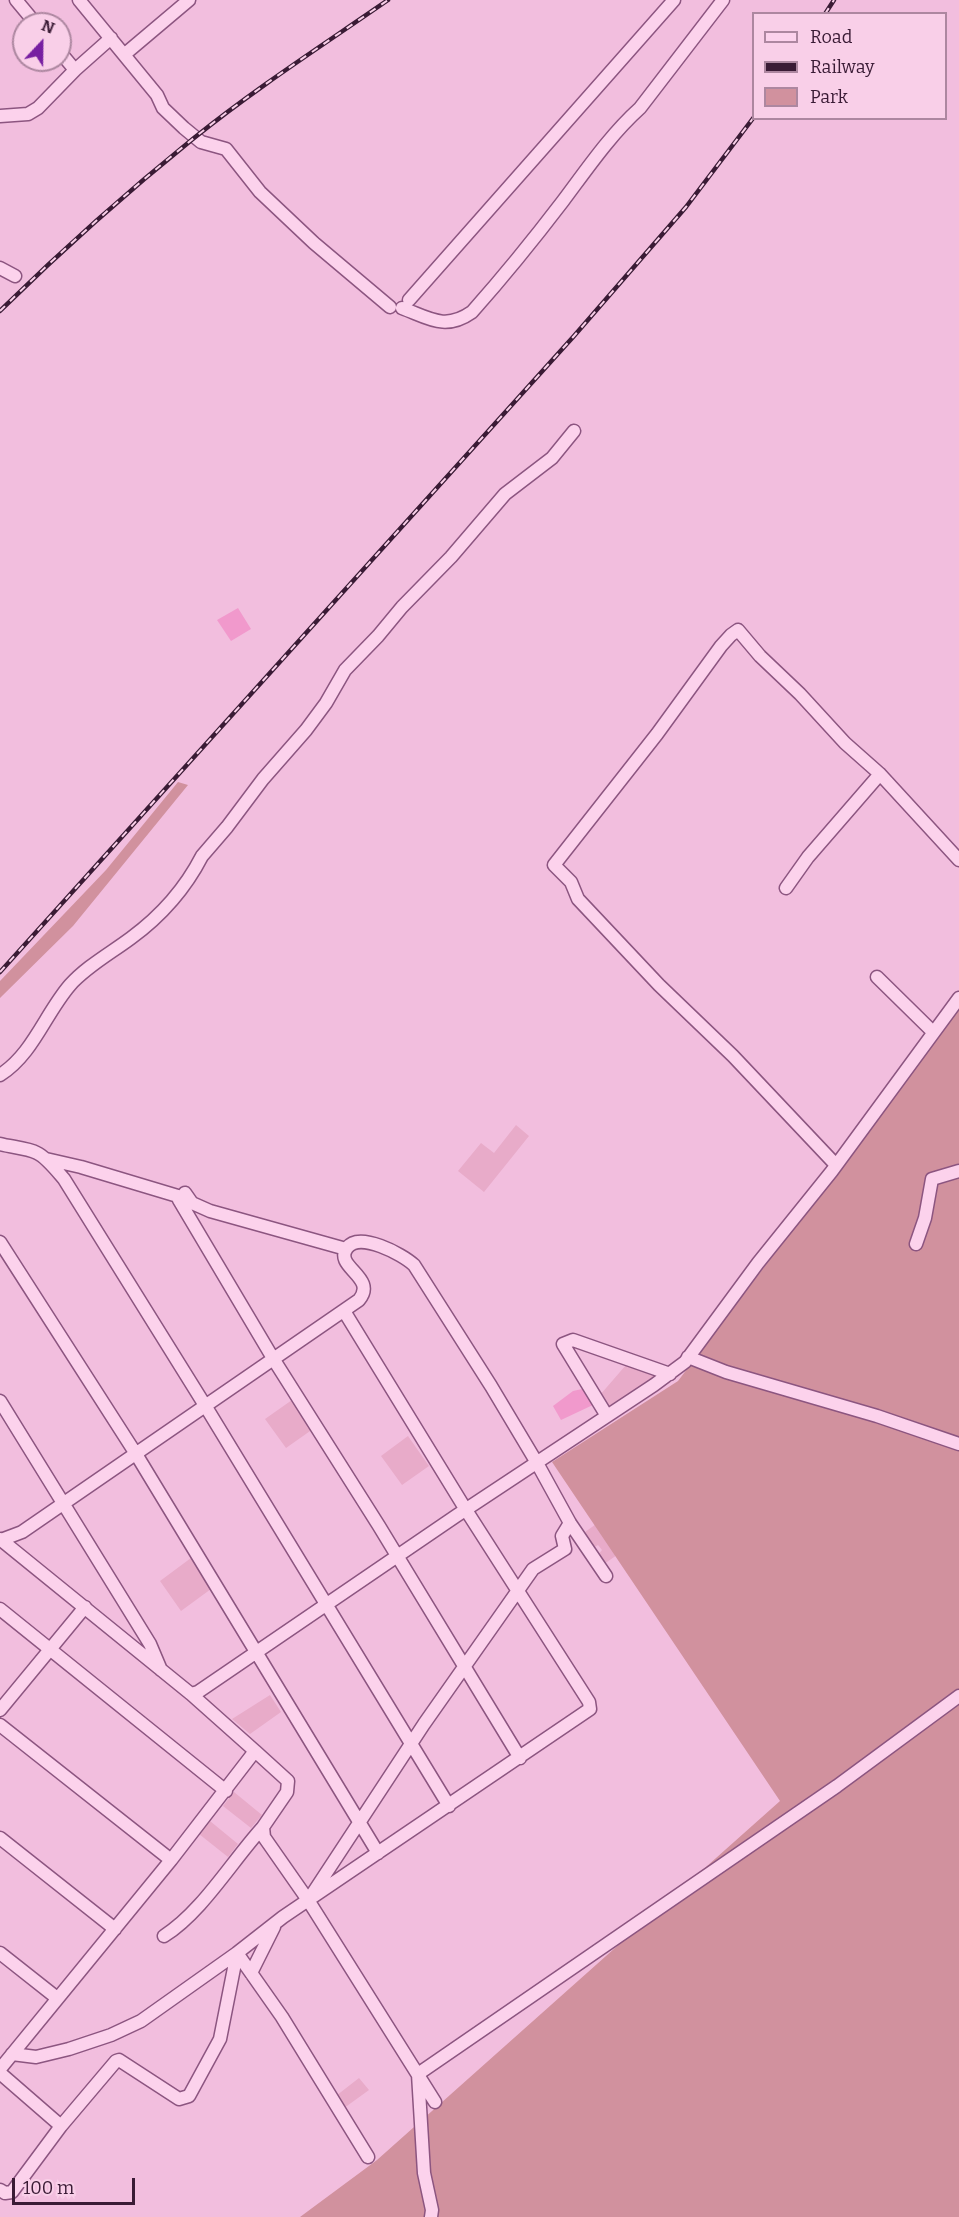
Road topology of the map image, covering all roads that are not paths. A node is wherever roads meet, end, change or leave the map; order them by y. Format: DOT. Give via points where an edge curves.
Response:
graph roads {
  1 [pos="16,0"];
  2 [pos="79,0"];
  3 [pos="189,0"];
  4 [pos="674,0"];
  5 [pos="723,0"];
  6 [pos="26,12"];
  7 [pos="111,39"];
  8 [pos="125,54"];
  9 [pos="72,66"];
  10 [pos="75,70"];
  11 [pos="0,116"];
  12 [pos="0,268"];
  13 [pos="15,276"];
  14 [pos="400,305"];
  15 [pos="574,431"];
  16 [pos="880,774"];
  17 [pos="959,860"];
  18 [pos="786,888"];
  19 [pos="877,977"];
  20 [pos="959,998"];
  21 [pos="933,1032"];
  22 [pos="0,1075"];
  23 [pos="0,1144"];
  24 [pos="46,1159"];
  25 [pos="837,1165"];
  26 [pos="959,1171"];
  27 [pos="181,1197"];
  28 [pos="0,1242"];
  29 [pos="916,1244"];
  30 [pos="346,1249"];
  31 [pos="344,1311"];
  32 [pos="688,1357"];
  33 [pos="274,1360"];
  34 [pos="670,1374"];
  35 [pos="0,1401"];
  36 [pos="206,1407"];
  37 [pos="607,1416"];
  38 [pos="959,1444"];
  39 [pos="136,1454"];
  40 [pos="537,1463"];
  41 [pos="64,1503"];
  42 [pos="466,1510"];
  43 [pos="570,1523"];
  44 [pos="0,1539"];
  45 [pos="398,1558"];
  46 [pos="606,1576"];
  47 [pos="518,1590"];
  48 [pos="327,1606"];
  49 [pos="85,1607"];
  50 [pos="0,1609"];
  51 [pos="50,1648"];
  52 [pos="258,1653"];
  53 [pos="464,1666"];
  54 [pos="161,1671"];
  55 [pos="191,1694"];
  56 [pos="959,1696"];
  57 [pos="0,1710"];
  58 [pos="0,1725"];
  59 [pos="411,1743"];
  60 [pos="255,1751"];
  61 [pos="520,1758"];
  62 [pos="226,1791"];
  63 [pos="449,1806"];
  64 [pos="360,1821"];
  65 [pos="263,1827"];
  66 [pos="0,1838"];
  67 [pos="378,1853"];
  68 [pos="171,1860"];
  69 [pos="308,1900"];
  70 [pos="276,1924"];
  71 [pos="115,1929"];
  72 [pos="164,1936"];
  73 [pos="0,1953"];
  74 [pos="237,1953"];
  75 [pos="251,1973"];
  76 [pos="57,1998"];
  77 [pos="12,2054"];
  78 [pos="0,2071"];
  79 [pos="418,2074"];
  80 [pos="435,2102"];
  81 [pos="61,2126"];
  82 [pos="368,2157"];
  83 [pos="0,2190"];
  84 [pos="431,2217"];
  1 -- 6 [label="street"];
  2 -- 7 [label="street"];
  3 -- 8 [label="street"];
  4 -- 14 [label="street"];
  5 -- 14 [label="street" via="525,252 472,312 461,320 445,323"];
  7 -- 8 [label="street"];
  7 -- 10 [label="street"];
  8 -- 14 [label="street" via="158,95 163,108 201,142 226,149 260,192 314,243"];
  9 -- 10 [label="street"];
  10 -- 11 [label="street" via="38,108 28,114"];
  12 -- 13 [label="street"];
  15 -- 22 [label="street" via="552,458 505,494 345,670 321,710 202,856 165,911 83,973 28,1047"];
  16 -- 17 [label="street"];
  16 -- 18 [label="street"];
  16 -- 25 [label="street" via="845,743 738,630 721,646 554,865 571,882 578,899 659,986 733,1056"];
  19 -- 21 [label="street"];
  20 -- 21 [label="street"];
  21 -- 25 [label="street"];
  23 -- 24 [label="street" via="35,1151"];
  24 -- 27 [label="street"];
  24 -- 36 [label="street" via="64,1179"];
  25 -- 32 [label="street"];
  26 -- 29 [label="street" via="932,1179"];
  27 -- 30 [label="street" via="185,1193 192,1203 210,1211"];
  27 -- 33 [label="street" via="180,1204"];
  28 -- 39 [label="street"];
  30 -- 31 [label="street" via="346,1263 361,1279 364,1290 359,1300"];
  30 -- 40 [label="street" via="360,1240 371,1242 414,1265"];
  31 -- 33 [label="street"];
  31 -- 42 [label="street"];
  32 -- 34 [label="street"];
  32 -- 38 [label="street"];
  33 -- 36 [label="street"];
  33 -- 45 [label="street"];
  34 -- 37 [label="street"];
  34 -- 37 [label="street" via="573,1340 563,1344"];
  35 -- 41 [label="street"];
  36 -- 39 [label="street"];
  36 -- 48 [label="street"];
  37 -- 40 [label="street"];
  39 -- 41 [label="street"];
  39 -- 52 [label="street"];
  40 -- 42 [label="street"];
  40 -- 43 [label="street"];
  41 -- 44 [label="street" via="21,1532"];
  41 -- 54 [label="street" via="150,1644"];
  42 -- 45 [label="street"];
  42 -- 47 [label="street"];
  43 -- 46 [label="street"];
  43 -- 47 [label="street" via="562,1536 565,1548 532,1569"];
  44 -- 49 [label="street"];
  45 -- 48 [label="street"];
  45 -- 53 [label="street"];
  47 -- 53 [label="street"];
  47 -- 61 [label="street" via="591,1705"];
  48 -- 52 [label="street"];
  48 -- 59 [label="street"];
  49 -- 51 [label="street"];
  49 -- 54 [label="street"];
  50 -- 51 [label="street"];
  51 -- 57 [label="street"];
  51 -- 62 [label="street"];
  52 -- 55 [label="street"];
  52 -- 64 [label="street"];
  53 -- 59 [label="street"];
  53 -- 61 [label="street"];
  54 -- 55 [label="street"];
  55 -- 60 [label="street"];
  56 -- 79 [label="street" via="837,1786"];
  58 -- 68 [label="street"];
  59 -- 63 [label="street"];
  59 -- 64 [label="street"];
  60 -- 62 [label="street"];
  60 -- 65 [label="street" via="288,1781 287,1791"];
  61 -- 63 [label="street"];
  62 -- 68 [label="street"];
  63 -- 67 [label="street"];
  64 -- 67 [label="street"];
  64 -- 69 [label="street"];
  65 -- 69 [label="street" via="264,1837"];
  65 -- 72 [label="street" via="198,1907"];
  66 -- 71 [label="street"];
  67 -- 69 [label="street"];
  68 -- 71 [label="street"];
  69 -- 70 [label="street"];
  69 -- 79 [label="street"];
  70 -- 74 [label="street"];
  70 -- 75 [label="street"];
  71 -- 76 [label="street"];
  73 -- 76 [label="street"];
  74 -- 75 [label="street"];
  74 -- 77 [label="street" via="141,2021 111,2035 36,2057"];
  74 -- 81 [label="street" via="220,2039 189,2096 179,2099 120,2060"];
  75 -- 82 [label="street"];
  76 -- 77 [label="street"];
  77 -- 78 [label="street"];
  78 -- 81 [label="street"];
  79 -- 80 [label="street"];
  79 -- 84 [label="street"];
  81 -- 83 [label="street" via="12,2192"];
}
